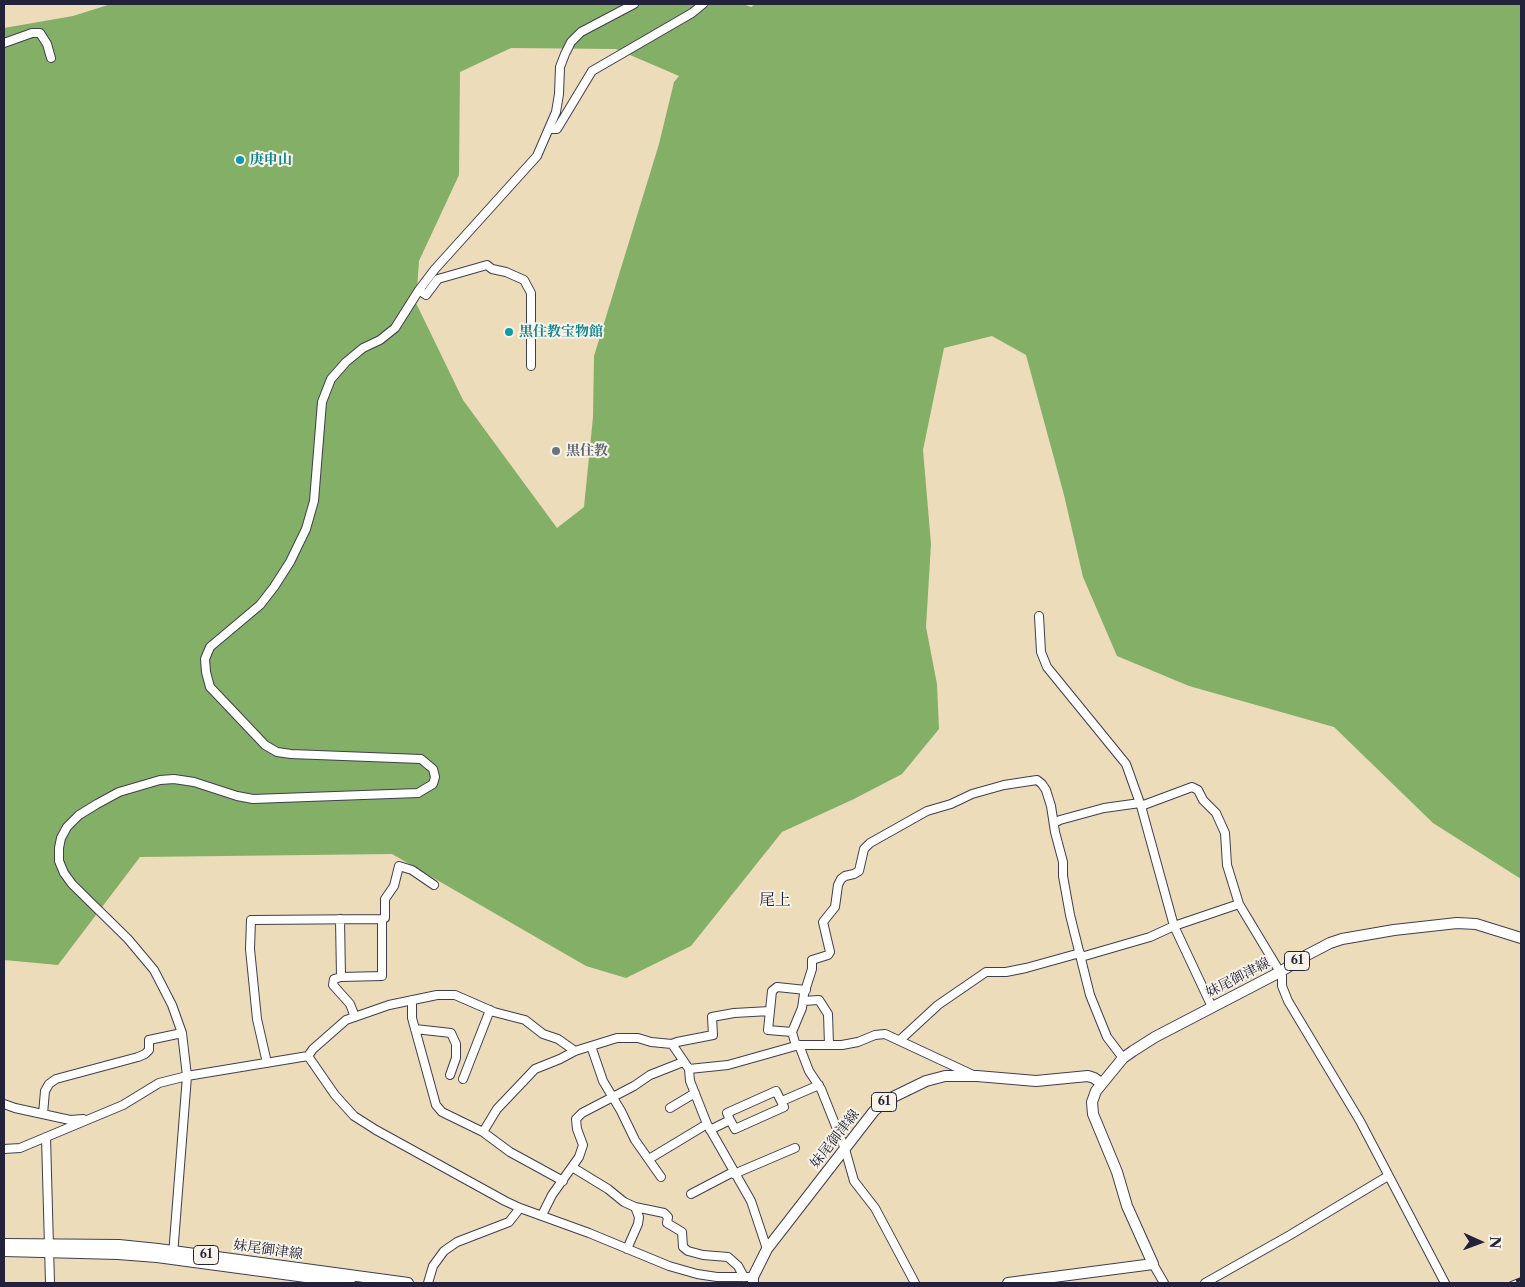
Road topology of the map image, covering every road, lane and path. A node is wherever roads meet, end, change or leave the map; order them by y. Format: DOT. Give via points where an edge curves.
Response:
graph roads {
  1 [pos="634,4"];
  2 [pos="703,4"];
  3 [pos="4,43"];
  4 [pos="51,58"];
  5 [pos="549,129"];
  6 [pos="419,290"];
  7 [pos="531,366"];
  8 [pos="1039,616"];
  9 [pos="1140,804"];
  10 [pos="1054,823"];
  11 [pos="434,885"];
  12 [pos="1239,904"];
  13 [pos="340,919"];
  14 [pos="382,919"];
  15 [pos="1174,926"];
  16 [pos="1521,938"];
  17 [pos="1080,955"];
  18 [pos="1280,972"];
  19 [pos="341,977"];
  20 [pos="806,990"];
  21 [pos="412,1000"];
  22 [pos="803,1001"];
  23 [pos="1212,1007"];
  24 [pos="490,1010"];
  25 [pos="770,1011"];
  26 [pos="355,1017"];
  27 [pos="415,1029"];
  28 [pos="792,1032"];
  29 [pos="182,1033"];
  30 [pos="900,1040"];
  31 [pos="672,1044"];
  32 [pos="829,1045"];
  33 [pos="591,1046"];
  34 [pos="797,1046"];
  35 [pos="575,1051"];
  36 [pos="308,1056"];
  37 [pos="1124,1058"];
  38 [pos="683,1062"];
  39 [pos="267,1063"];
  40 [pos="689,1069"];
  41 [pos="450,1075"];
  42 [pos="187,1076"];
  43 [pos="977,1076"];
  44 [pos="463,1080"];
  45 [pos="1101,1084"];
  46 [pos="819,1085"];
  47 [pos="695,1094"];
  48 [pos="612,1097"];
  49 [pos="782,1101"];
  50 [pos="4,1104"];
  51 [pos="670,1108"];
  52 [pos="43,1114"];
  53 [pos="87,1119"];
  54 [pos="730,1120"];
  55 [pos="709,1127"];
  56 [pos="483,1132"];
  57 [pos="46,1136"];
  58 [pos="795,1148"];
  59 [pos="4,1149"];
  60 [pos="845,1149"];
  61 [pos="649,1159"];
  62 [pos="572,1168"];
  63 [pos="733,1173"];
  64 [pos="1388,1176"];
  65 [pos="661,1177"];
  66 [pos="563,1181"];
  67 [pos="691,1194"];
  68 [pos="635,1207"];
  69 [pos="520,1208"];
  70 [pos="542,1215"];
  71 [pos="4,1244"];
  72 [pos="50,1248"];
  73 [pos="627,1249"];
  74 [pos="767,1249"];
  75 [pos="4,1251"];
  76 [pos="173,1255"];
  77 [pos="1153,1264"];
  78 [pos="750,1279"];
  79 [pos="50,1283"];
  80 [pos="350,1283"];
  81 [pos="408,1283"];
  82 [pos="428,1283"];
  83 [pos="915,1283"];
  84 [pos="1008,1283"];
  85 [pos="1164,1283"];
  86 [pos="1205,1283"];
  87 [pos="1445,1283"];
  1 -- 5 [label="street" via="581,32 571,42 560,67 556,112"];
  2 -- 5 [label="street" via="592,71 557,129"];
  3 -- 4 [label="street" via="40,33"];
  5 -- 6 [label="street" via="537,156"];
  6 -- 7 [label="street" via="426,295 438,279 487,265 524,280 531,293"];
  6 -- 29 [label="street" via="394,328 363,348 331,379 322,402 314,501 306,529 274,587 260,604 210,647 205,659 210,687 265,744 277,752 421,759 433,769 433,784 418,794 253,799 194,782 160,780 119,792 97,804 79,815 61,838 59,861 64,873 154,970"];
  8 -- 9 [label="street" via="1041,652 1047,667 1126,764"];
  9 -- 10 [label="street" via="1104,808"];
  9 -- 12 [label="street" via="1192,787 1198,790 1216,813 1225,833 1228,864"];
  9 -- 15 [label="street"];
  10 -- 17 [label="street"];
  10 -- 20 [label="street" via="1048,794 1037,780 972,794 927,811 870,843 864,849 858,871 840,879 835,907 822,924 830,952 812,960"];
  11 -- 14 [label="street" via="412,870 399,866 394,886 385,899 385,918"];
  12 -- 15 [label="street"];
  12 -- 18 [label="street"];
  13 -- 14 [label="street"];
  13 -- 19 [label="street"];
  13 -- 39 [label="street" via="252,920 250,949 256,1020"];
  14 -- 19 [label="street" via="382,976"];
  15 -- 17 [label="street" via="1150,937"];
  15 -- 23 [label="street"];
  16 -- 18 [label="main road, 妹尾御津線 / 61" via="1469,924 1367,934 1330,943"];
  17 -- 30 [label="street" via="1006,972 986,972 938,1006"];
  17 -- 37 [label="street" via="1102,1027"];
  18 -- 23 [label="main road, 妹尾御津線 / 61"];
  18 -- 64 [label="street" via="1288,1002 1360,1121"];
  19 -- 26 [label="street" via="334,979 332,986 350,1004"];
  20 -- 22 [label="street"];
  20 -- 25 [label="street" via="774,988"];
  21 -- 24 [label="street" via="455,995"];
  21 -- 26 [label="street"];
  21 -- 27 [label="street"];
  22 -- 28 [label="street"];
  22 -- 32 [label="street" via="819,1000 828,1014"];
  23 -- 37 [label="main road, 妹尾御津線 / 61" via="1155,1037"];
  24 -- 35 [label="street" via="526,1020 542,1034 558,1039"];
  24 -- 44 [label="street"];
  25 -- 28 [label="street" via="768,1030"];
  25 -- 31 [label="street" via="712,1017 713,1035"];
  26 -- 36 [label="street" via="346,1020"];
  27 -- 41 [label="street" via="451,1033 456,1044 456,1058"];
  27 -- 56 [label="street" via="436,1105 442,1112"];
  28 -- 34 [label="street"];
  29 -- 42 [label="street"];
  29 -- 52 [label="street" via="148,1040 149,1050 138,1057 56,1079 45,1091"];
  30 -- 32 [label="street" via="885,1034 858,1042"];
  30 -- 43 [label="street"];
  31 -- 33 [label="street" via="617,1038"];
  31 -- 38 [label="street"];
  32 -- 34 [label="street"];
  33 -- 35 [label="street"];
  33 -- 48 [label="street"];
  34 -- 40 [label="street" via="728,1065"];
  34 -- 46 [label="street"];
  35 -- 56 [label="street" via="535,1069 497,1109"];
  36 -- 39 [label="street"];
  36 -- 69 [label="street" via="354,1116"];
  37 -- 45 [label="main road, 妹尾御津線 / 61"];
  38 -- 40 [label="street"];
  38 -- 48 [label="street" via="650,1075"];
  39 -- 42 [label="street"];
  40 -- 47 [label="street"];
  42 -- 53 [label="street" via="159,1083 122,1105"];
  42 -- 76 [label="street"];
  43 -- 45 [label="main road, 妹尾御津線 / 61" via="1036,1081 1088,1076"];
  43 -- 60 [label="main road, 妹尾御津線 / 61" via="937,1077 887,1100 874,1111"];
  45 -- 77 [label="main road, 妹尾御津線 / 61" via="1092,1102 1092,1114"];
  46 -- 49 [label="street"];
  46 -- 60 [label="street"];
  47 -- 51 [label="street"];
  47 -- 55 [label="street"];
  48 -- 61 [label="street"];
  48 -- 62 [label="street" via="576,1119 583,1145"];
  49 -- 54 [label="street" via="784,1107 735,1128"];
  49 -- 54 [label="street" via="776,1090 727,1114"];
  50 -- 52 [label="street"];
  52 -- 53 [label="street" via="70,1120"];
  53 -- 57 [label="street"];
  54 -- 55 [label="street"];
  55 -- 61 [label="street"];
  55 -- 63 [label="street"];
  56 -- 66 [label="street" via="510,1152"];
  57 -- 59 [label="street" via="20,1148"];
  57 -- 72 [label="street"];
  58 -- 63 [label="street"];
  60 -- 74 [label="main road, 妹尾御津線 / 61"];
  60 -- 83 [label="street" via="854,1181 875,1208"];
  61 -- 65 [label="street"];
  62 -- 66 [label="street"];
  62 -- 68 [label="street"];
  63 -- 67 [label="street"];
  63 -- 74 [label="street" via="751,1201"];
  64 -- 86 [label="street"];
  64 -- 87 [label="street"];
  66 -- 70 [label="street"];
  68 -- 73 [label="street" via="638,1224"];
  68 -- 78 [label="street" via="664,1213 668,1217 667,1223 682,1232 683,1247 688,1251 728,1257"];
  69 -- 70 [label="street"];
  69 -- 82 [label="street" via="508,1222 457,1242 444,1251 433,1266"];
  70 -- 73 [label="street"];
  71 -- 72 [label="main road, 妹尾御津線 / 61"];
  72 -- 75 [label="main road, 妹尾御津線 / 61"];
  72 -- 76 [label="main road, 妹尾御津線 / 61"];
  72 -- 79 [label="street"];
  73 -- 78 [label="street" via="697,1274"];
  74 -- 78 [label="main road, 妹尾御津線 / 61"];
  76 -- 80 [label="main road, 妹尾御津線 / 61"];
  76 -- 81 [label="main road, 妹尾御津線 / 61"];
  77 -- 84 [label="main road"];
  77 -- 85 [label="street"];
}
